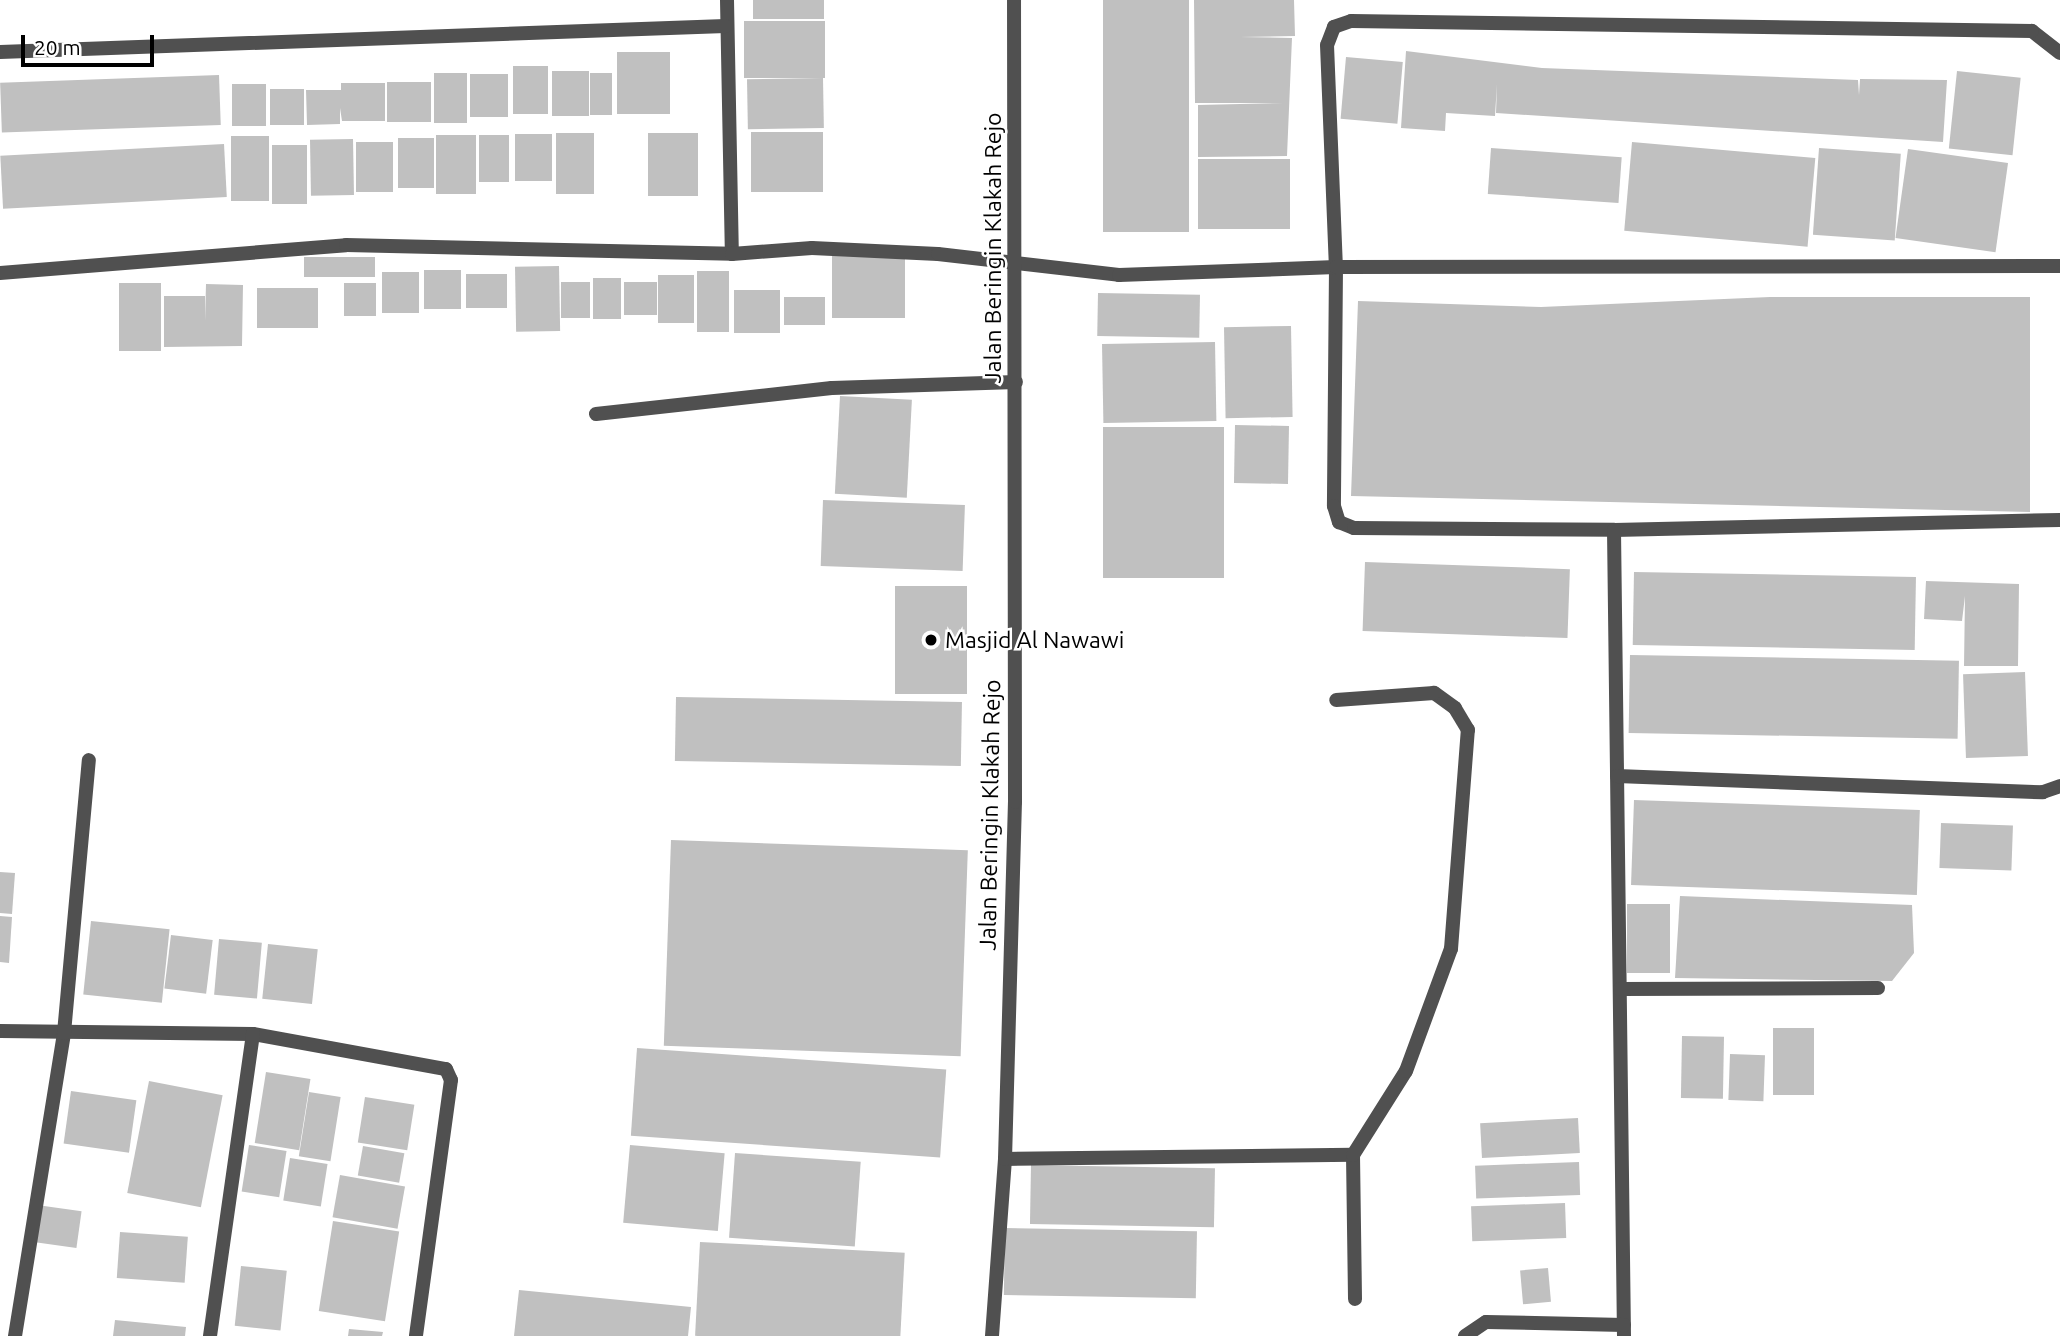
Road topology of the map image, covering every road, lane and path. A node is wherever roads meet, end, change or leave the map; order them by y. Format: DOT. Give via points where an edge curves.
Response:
graph roads {
  1 [pos="727,0"];
  2 [pos="1014,0"];
  3 [pos="726,26"];
  4 [pos="0,52"];
  5 [pos="2060,53"];
  6 [pos="732,254"];
  7 [pos="1017,266"];
  8 [pos="2060,266"];
  9 [pos="1336,267"];
  10 [pos="0,273"];
  11 [pos="1016,382"];
  12 [pos="596,414"];
  13 [pos="2060,520"];
  14 [pos="1614,530"];
  15 [pos="1336,700"];
  16 [pos="89,760"];
  17 [pos="1617,776"];
  18 [pos="2060,786"];
  19 [pos="1878,988"];
  20 [pos="1620,989"];
  21 [pos="0,1031"];
  22 [pos="64,1033"];
  23 [pos="253,1034"];
  24 [pos="1353,1155"];
  25 [pos="1005,1159"];
  26 [pos="1355,1299"];
  27 [pos="1624,1330"];
  28 [pos="15,1336"];
  29 [pos="211,1336"];
  30 [pos="416,1336"];
  31 [pos="992,1336"];
  32 [pos="1465,1336"];
  1 -- 3 [label="street"];
  2 -- 7 [label="street, Jalan Beringin Klakah Rejo"];
  3 -- 4 [label="street"];
  3 -- 6 [label="street"];
  5 -- 9 [label="street" via="2032,31 1351,21 1334,27 1327,45"];
  6 -- 7 [label="street" via="825,249"];
  6 -- 10 [label="street" via="346,245"];
  7 -- 9 [label="street" via="1119,275"];
  7 -- 11 [label="street, Jalan Beringin Klakah Rejo"];
  8 -- 9 [label="street"];
  9 -- 14 [label="street" via="1334,506 1339,522 1354,528"];
  11 -- 12 [label="street" via="832,388"];
  11 -- 25 [label="street, Jalan Beringin Klakah Rejo"];
  13 -- 14 [label="street"];
  14 -- 17 [label="street"];
  15 -- 24 [label="street" via="1434,692 1455,708 1468,730 1451,948 1406,1071"];
  16 -- 22 [label="street"];
  17 -- 18 [label="street" via="2043,792"];
  17 -- 20 [label="street"];
  19 -- 20 [label="street"];
  20 -- 27 [label="street"];
  21 -- 22 [label="street"];
  22 -- 23 [label="street"];
  22 -- 28 [label="street"];
  23 -- 29 [label="street"];
  23 -- 30 [label="street" via="440,1066 448,1073"];
  24 -- 25 [label="street"];
  24 -- 26 [label="street"];
  25 -- 31 [label="street, Jalan Beringin Klakah Rejo"];
  27 -- 32 [label="street" via="1486,1322"];
}
